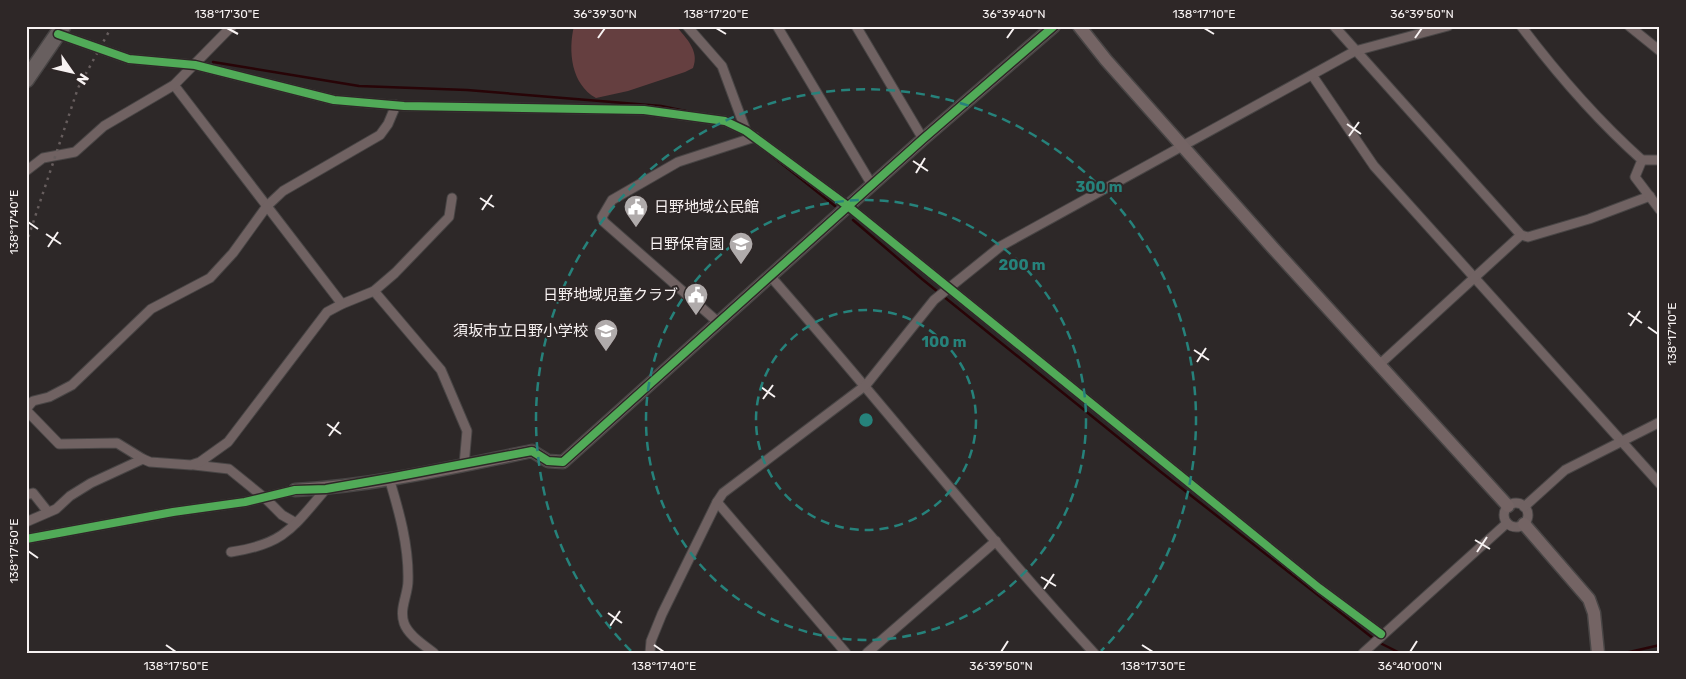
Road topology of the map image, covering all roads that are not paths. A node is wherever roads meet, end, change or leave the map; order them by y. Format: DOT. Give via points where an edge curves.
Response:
graph roads {
  1 [pos="232,26"];
  2 [pos="687,26"];
  3 [pos="777,26"];
  4 [pos="856,26"];
  5 [pos="1054,26"];
  6 [pos="1079,26"];
  7 [pos="1334,26"];
  8 [pos="1448,26"];
  9 [pos="1522,26"];
  10 [pos="1629,26"];
  11 [pos="60,30"];
  12 [pos="1356,51"];
  13 [pos="1660,51"];
  14 [pos="196,65"];
  15 [pos="1312,75"];
  16 [pos="26,80"];
  17 [pos="174,85"];
  18 [pos="396,105"];
  19 [pos="746,131"];
  20 [pos="755,137"];
  21 [pos="922,139"];
  22 [pos="1183,147"];
  23 [pos="1642,160"];
  24 [pos="1660,160"];
  25 [pos="26,172"];
  26 [pos="872,185"];
  27 [pos="1650,196"];
  28 [pos="452,198"];
  29 [pos="267,206"];
  30 [pos="848,207"];
  31 [pos="1660,210"];
  32 [pos="1521,235"];
  33 [pos="771,276"];
  34 [pos="1475,279"];
  35 [pos="374,291"];
  36 [pos="944,292"];
  37 [pos="342,304"];
  38 [pos="719,323"];
  39 [pos="1380,364"];
  40 [pos="866,385"];
  41 [pos="26,409"];
  42 [pos="1660,422"];
  43 [pos="1622,442"];
  44 [pos="143,459"];
  45 [pos="191,465"];
  46 [pos="464,465"];
  47 [pos="389,478"];
  48 [pos="1660,484"];
  49 [pos="326,489"];
  50 [pos="295,490"];
  51 [pos="26,495"];
  52 [pos="266,499"];
  53 [pos="717,502"];
  54 [pos="1508,506"];
  55 [pos="1524,507"];
  56 [pos="48,512"];
  57 [pos="26,522"];
  58 [pos="296,523"];
  59 [pos="1507,523"];
  60 [pos="1524,524"];
  61 [pos="26,539"];
  62 [pos="996,541"];
  63 [pos="232,552"];
  64 [pos="1381,634"];
  65 [pos="434,653"];
  66 [pos="650,653"];
  67 [pos="846,653"];
  68 [pos="867,653"];
  69 [pos="1094,653"];
  70 [pos="1363,653"];
  71 [pos="1598,653"];
  1 -- 14 [label="street"];
  2 -- 19 [label="street" via="722,66"];
  3 -- 26 [label="street"];
  4 -- 21 [label="street"];
  5 -- 21 [label="street"];
  6 -- 22 [label="street"];
  7 -- 12 [label="street"];
  8 -- 12 [label="street"];
  9 -- 23 [label="street" via="1582,102"];
  10 -- 13 [label="street"];
  11 -- 14 [label="street" via="129,60"];
  11 -- 16 [label="highway"];
  12 -- 15 [label="street"];
  12 -- 32 [label="street"];
  14 -- 17 [label="street"];
  14 -- 18 [label="street" via="334,100"];
  15 -- 22 [label="street"];
  15 -- 34 [label="street" via="1374,166"];
  17 -- 25 [label="street" via="104,126 76,152 43,158"];
  17 -- 29 [label="street"];
  18 -- 19 [label="street" via="644,110 725,121"];
  18 -- 29 [label="street" via="380,135 297,182"];
  19 -- 20 [label="street"];
  20 -- 30 [label="street"];
  20 -- 38 [label="street" via="678,162 612,200 602,217"];
  21 -- 26 [label="street"];
  22 -- 36 [label="street" via="1001,246"];
  22 -- 39 [label="street"];
  23 -- 24 [label="street"];
  23 -- 27 [label="street" via="1634,177"];
  26 -- 30 [label="street"];
  27 -- 31 [label="street"];
  27 -- 32 [label="street" via="1589,219 1528,237"];
  28 -- 35 [label="street" via="450,217 419,251"];
  29 -- 37 [label="street"];
  29 -- 41 [label="street" via="233,253 210,278 151,309 72,385 33,401"];
  30 -- 33 [label="street"];
  30 -- 36 [label="street"];
  32 -- 34 [label="street"];
  33 -- 38 [label="street"];
  33 -- 40 [label="street"];
  34 -- 39 [label="street"];
  34 -- 43 [label="street"];
  35 -- 37 [label="street"];
  35 -- 46 [label="street" via="441,370 467,431"];
  36 -- 40 [label="street" via="916,320"];
  36 -- 64 [label="street"];
  37 -- 45 [label="street" via="327,312 228,442"];
  38 -- 46 [label="street" via="563,462 548,461 532,451"];
  39 -- 54 [label="street"];
  40 -- 53 [label="street" via="736,483"];
  40 -- 62 [label="street"];
  41 -- 44 [label="street" via="59,444 117,443"];
  42 -- 43 [label="street"];
  43 -- 48 [label="street"];
  43 -- 55 [label="street" via="1565,470"];
  44 -- 45 [label="street"];
  44 -- 56 [label="street" via="91,483"];
  45 -- 52 [label="street" via="229,469"];
  46 -- 47 [label="street"];
  47 -- 49 [label="street"];
  47 -- 65 [label="street" via="402,519 407,564 408,582 402,611 404,624"];
  49 -- 50 [label="street"];
  49 -- 58 [label="street"];
  50 -- 52 [label="street"];
  51 -- 56 [label="street" via="33,492"];
  52 -- 58 [label="street"];
  52 -- 61 [label="street"];
  53 -- 66 [label="street" via="662,614"];
  53 -- 67 [label="street"];
  54 -- 55 [label="street" via="1516,503"];
  54 -- 59 [label="street" via="1504,516"];
  55 -- 60 [label="street" via="1528,516"];
  56 -- 57 [label="street"];
  58 -- 63 [label="street" via="282,537 255,548"];
  59 -- 60 [label="street" via="1514,527"];
  59 -- 64 [label="street"];
  60 -- 71 [label="street" via="1589,599 1594,613"];
  62 -- 68 [label="street"];
  62 -- 69 [label="street"];
  64 -- 70 [label="street"];
}
